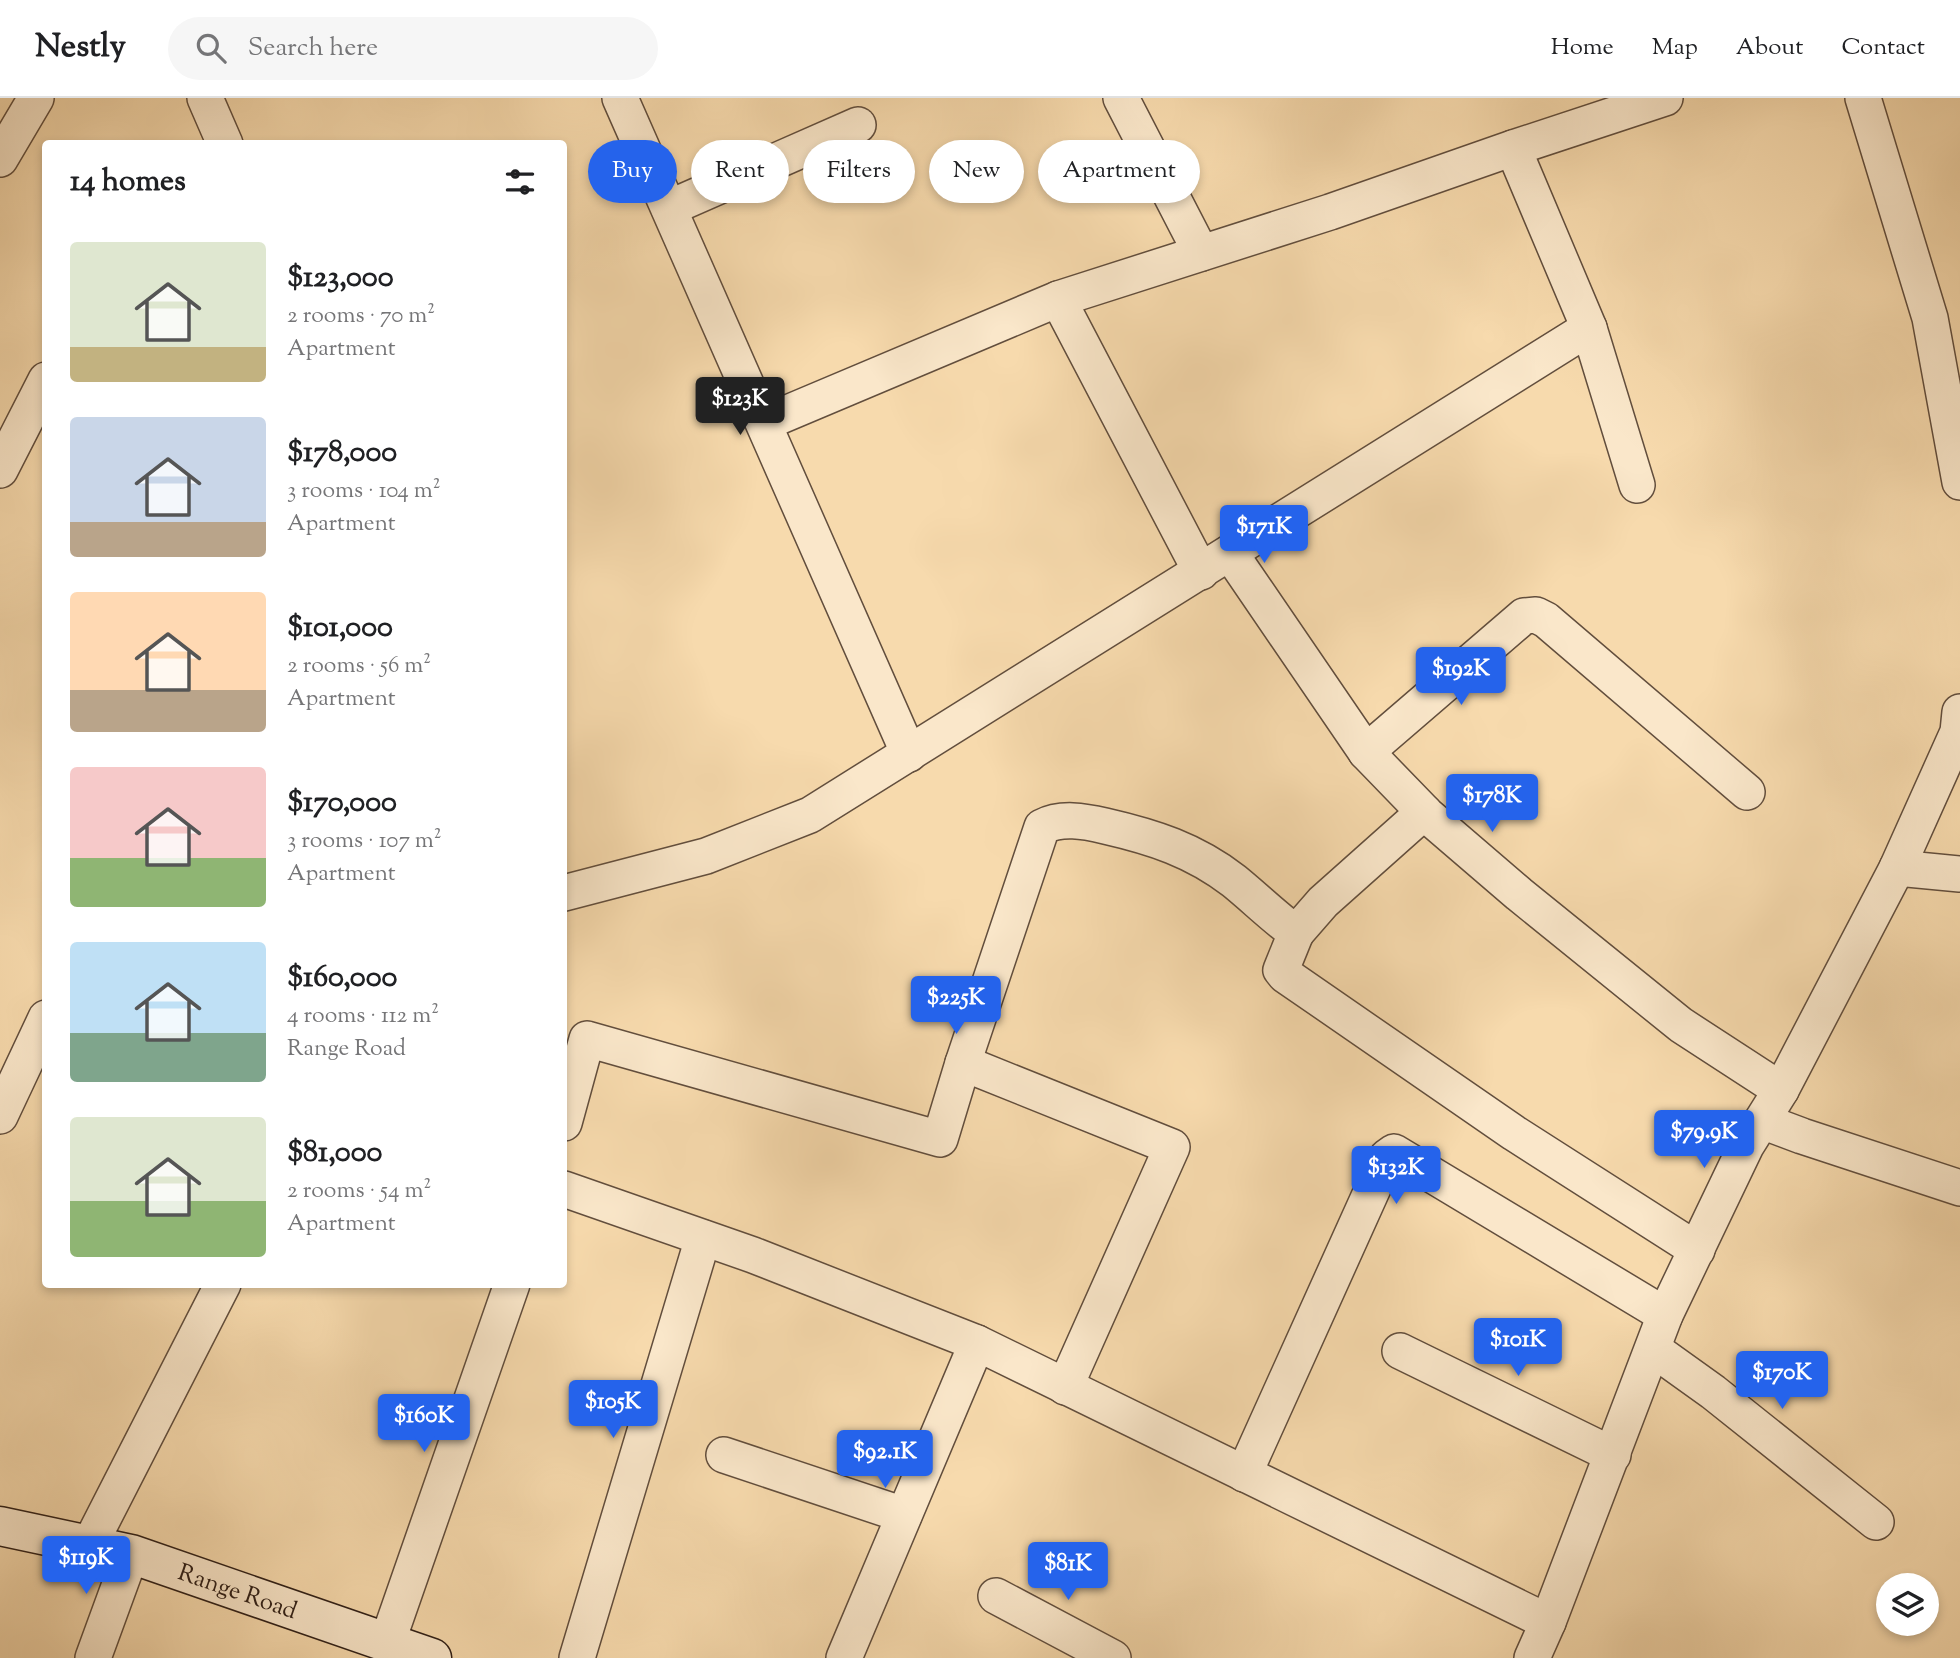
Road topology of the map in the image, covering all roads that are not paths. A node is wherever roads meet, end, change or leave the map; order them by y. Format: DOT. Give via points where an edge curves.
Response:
graph roads {
  1 [pos="36,98"];
  2 [pos="205,98"];
  3 [pos="620,98"];
  4 [pos="1121,98"];
  5 [pos="1665,98"];
  6 [pos="1863,98"];
  7 [pos="858,125"];
  8 [pos="223,140"];
  9 [pos="1513,148"];
  10 [pos="0,159"];
  11 [pos="669,208"];
  12 [pos="1202,253"];
  13 [pos="1058,299"];
  14 [pos="1589,328"];
  15 [pos="42,388"];
  16 [pos="764,423"];
  17 [pos="0,470"];
  18 [pos="1960,482"];
  19 [pos="1637,485"];
  20 [pos="1230,553"];
  21 [pos="1201,572"];
  22 [pos="1959,725"];
  23 [pos="1366,752"];
  24 [pos="909,754"];
  25 [pos="1747,792"];
  26 [pos="1424,812"];
  27 [pos="1897,868"];
  28 [pos="1960,874"];
  29 [pos="567,892"];
  30 [pos="1296,933"];
  31 [pos="42,1027"];
  32 [pos="963,1063"];
  33 [pos="1781,1090"];
  34 [pos="567,1112"];
  35 [pos="0,1116"];
  36 [pos="1762,1121"];
  37 [pos="1960,1188"];
  38 [pos="567,1190"];
  39 [pos="703,1238"];
  40 [pos="1697,1250"];
  41 [pos="221,1288"];
  42 [pos="511,1288"];
  43 [pos="1665,1315"];
  44 [pos="977,1343"];
  45 [pos="1653,1349"];
  46 [pos="1400,1351"];
  47 [pos="1065,1387"];
  48 [pos="724,1455"];
  49 [pos="1613,1455"];
  50 [pos="1244,1474"];
  51 [pos="904,1515"];
  52 [pos="1875,1522"];
  53 [pos="0,1527"];
  54 [pos="89,1546"];
  55 [pos="131,1554"];
  56 [pos="996,1595"];
  57 [pos="1548,1622"];
  58 [pos="387,1643"];
  59 [pos="93,1658"];
  60 [pos="432,1658"];
  61 [pos="577,1658"];
  62 [pos="844,1658"];
  63 [pos="1113,1658"];
  64 [pos="1532,1658"];
  1 -- 10 [label="street"];
  2 -- 8 [label="street"];
  3 -- 11 [label="street"];
  4 -- 12 [label="street"];
  5 -- 9 [label="street"];
  6 -- 18 [label="street" via="1930,318"];
  7 -- 11 [label="street"];
  9 -- 12 [label="street"];
  9 -- 14 [label="street"];
  11 -- 16 [label="street"];
  12 -- 13 [label="street"];
  13 -- 16 [label="street"];
  13 -- 21 [label="street"];
  14 -- 19 [label="street"];
  14 -- 20 [label="street"];
  15 -- 17 [label="street"];
  16 -- 24 [label="street"];
  20 -- 21 [label="street"];
  20 -- 23 [label="street"];
  21 -- 24 [label="street"];
  22 -- 27 [label="street"];
  23 -- 25 [label="street" via="1524,616 1536,615"];
  23 -- 26 [label="street"];
  24 -- 29 [label="street" via="810,815 706,856"];
  26 -- 30 [label="street" via="1323,902"];
  26 -- 33 [label="street" via="1681,1025"];
  27 -- 28 [label="street"];
  27 -- 33 [label="street"];
  30 -- 32 [label="street" via="1233,880 1185,849 1083,821 1052,821 1042,827"];
  30 -- 40 [label="street" via="1281,970 1285,975 1514,1133"];
  31 -- 35 [label="street"];
  32 -- 34 [label="street" via="940,1139 587,1039"];
  32 -- 47 [label="street" via="1172,1147"];
  33 -- 36 [label="street"];
  36 -- 37 [label="street"];
  36 -- 40 [label="street"];
  38 -- 39 [label="street"];
  39 -- 44 [label="street"];
  39 -- 61 [label="street"];
  40 -- 43 [label="street"];
  41 -- 54 [label="street"];
  42 -- 58 [label="street"];
  43 -- 45 [label="street"];
  43 -- 50 [label="street" via="1394,1152 1387,1157"];
  44 -- 47 [label="street"];
  44 -- 51 [label="street"];
  45 -- 49 [label="street"];
  45 -- 52 [label="street"];
  46 -- 49 [label="street"];
  47 -- 50 [label="street"];
  48 -- 51 [label="street"];
  49 -- 57 [label="street"];
  50 -- 57 [label="street"];
  51 -- 62 [label="street"];
  53 -- 54 [label="main road, Range Road"];
  54 -- 55 [label="main road, Range Road"];
  55 -- 58 [label="main road, Range Road"];
  55 -- 59 [label="street"];
  56 -- 63 [label="street"];
  57 -- 64 [label="street"];
  58 -- 60 [label="main road, Range Road"];
}
